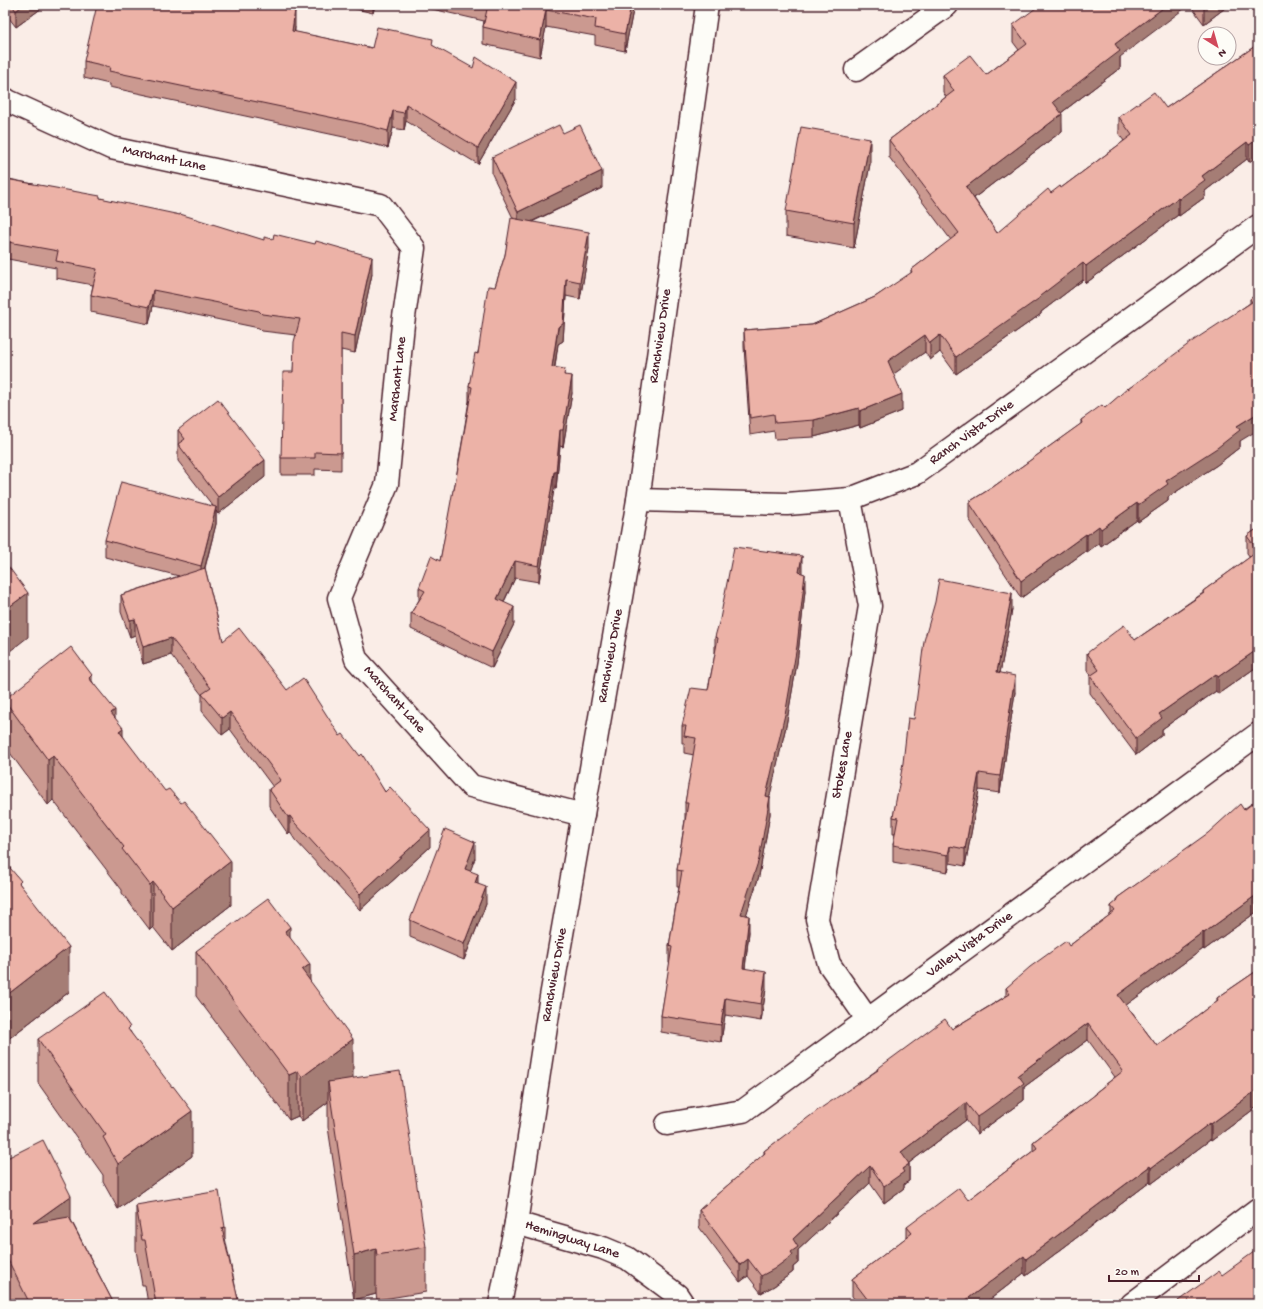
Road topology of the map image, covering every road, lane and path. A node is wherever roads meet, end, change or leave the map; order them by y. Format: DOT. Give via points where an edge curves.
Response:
graph roads {
  1 [pos="707,5"];
  2 [pos="946,5"];
  3 [pos="856,70"];
  4 [pos="5,99"];
  5 [pos="1258,226"];
  6 [pos="850,499"];
  7 [pos="638,500"];
  8 [pos="1258,734"];
  9 [pos="583,815"];
  10 [pos="868,1020"];
  11 [pos="667,1124"];
  12 [pos="1258,1209"];
  13 [pos="516,1222"];
  14 [pos="500,1304"];
  15 [pos="683,1304"];
  16 [pos="1132,1304"];
  1 -- 7 [label="street, Ranchview Drive"];
  2 -- 3 [label="street"];
  4 -- 9 [label="street, Marchant Lane" via="111,148 382,205 414,248 403,324 387,484 339,598 356,659 471,786"];
  5 -- 6 [label="street, Ranch Vista Drive" via="917,473"];
  6 -- 7 [label="street, Ranch Vista Drive" via="787,504"];
  6 -- 10 [label="street, Stokes Lane" via="870,606 817,919 829,964"];
  7 -- 9 [label="street, Ranchview Drive"];
  8 -- 10 [label="street, Valley Vista Drive"];
  9 -- 13 [label="street, Ranchview Drive" via="548,1014"];
  10 -- 11 [label="street, Valley Vista Drive" via="743,1111"];
  12 -- 16 [label="street"];
  13 -- 14 [label="street, Ranchview Drive"];
  13 -- 15 [label="street, Hemingway Lane" via="603,1248 627,1258 677,1295"];
}
